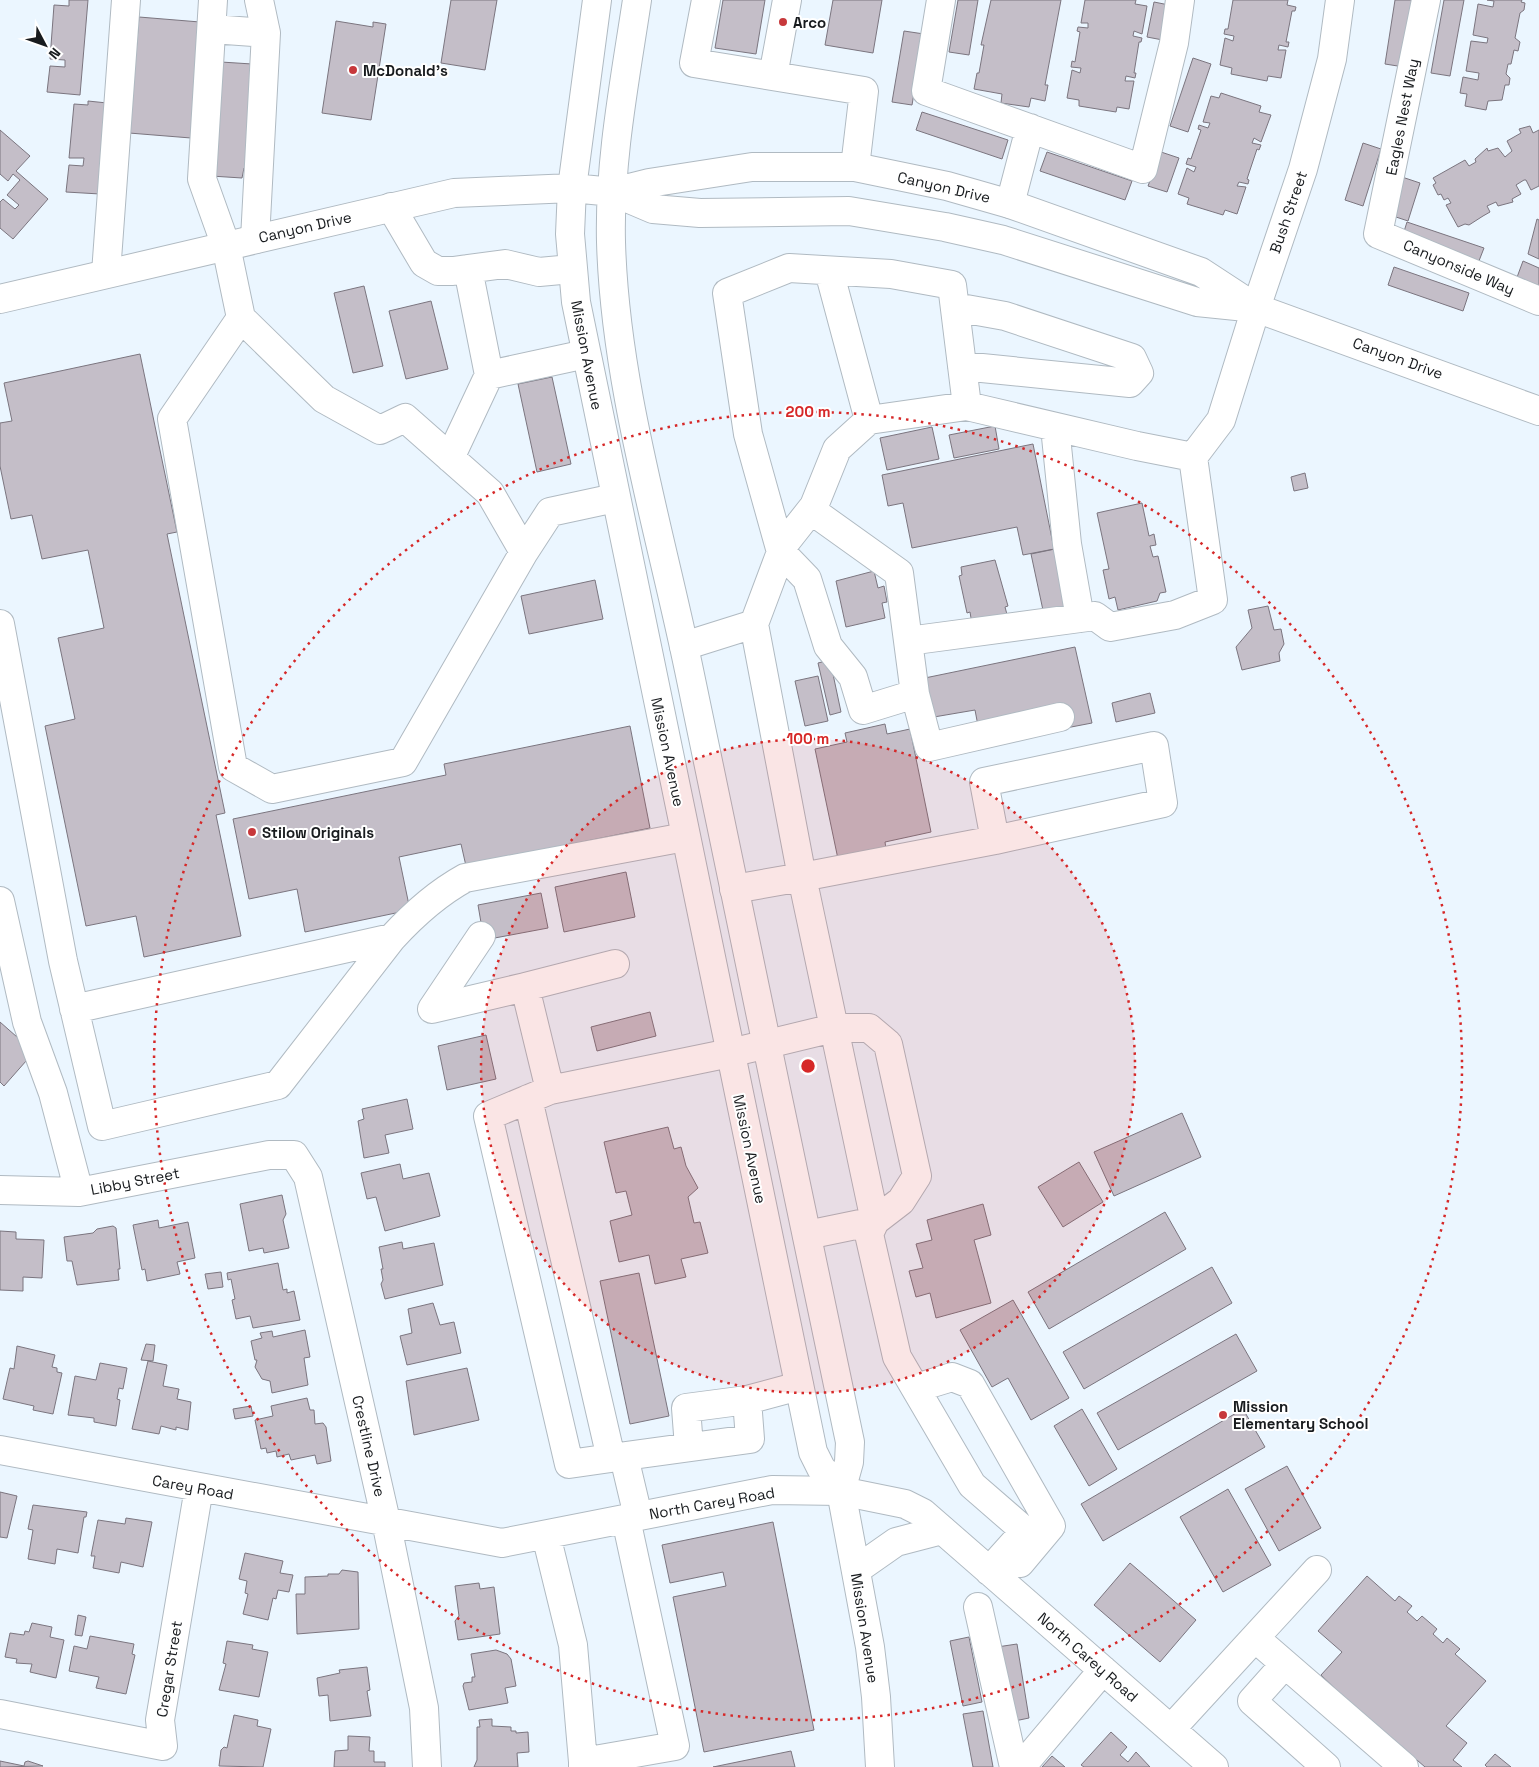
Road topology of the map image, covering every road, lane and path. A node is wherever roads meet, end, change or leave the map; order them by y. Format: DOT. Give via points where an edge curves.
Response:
graph roads {
  1 [pos="126,0"];
  2 [pos="213,0"];
  3 [pos="259,0"];
  4 [pos="597,0"];
  5 [pos="637,0"];
  6 [pos="706,0"];
  7 [pos="787,0"];
  8 [pos="941,0"];
  9 [pos="1180,0"];
  10 [pos="1340,0"];
  11 [pos="1426,0"];
  12 [pos="212,29"];
  13 [pos="266,33"];
  14 [pos="773,76"];
  15 [pos="1030,128"];
  16 [pos="854,168"];
  17 [pos="572,188"];
  18 [pos="613,192"];
  19 [pos="1010,204"];
  20 [pos="391,207"];
  21 [pos="1378,234"];
  22 [pos="255,239"];
  23 [pos="226,246"];
  24 [pos="468,269"];
  25 [pos="572,269"];
  26 [pos="829,271"];
  27 [pos="106,273"];
  28 [pos="0,299"];
  29 [pos="1539,300"];
  30 [pos="955,307"];
  31 [pos="1256,308"];
  32 [pos="241,318"];
  33 [pos="586,354"];
  34 [pos="962,366"];
  35 [pos="489,375"];
  36 [pos="967,406"];
  37 [pos="1539,410"];
  38 [pos="869,420"];
  39 [pos="1055,427"];
  40 [pos="1193,457"];
  41 [pos="450,458"];
  42 [pos="615,498"];
  43 [pos="811,510"];
  44 [pos="524,552"];
  45 [pos="781,552"];
  46 [pos="1080,618"];
  47 [pos="0,624"];
  48 [pos="754,624"];
  49 [pos="908,641"];
  50 [pos="684,646"];
  51 [pos="915,694"];
  52 [pos="1060,717"];
  53 [pos="686,838"];
  54 [pos="995,840"];
  55 [pos="802,877"];
  56 [pos="734,889"];
  57 [pos="0,901"];
  58 [pos="481,936"];
  59 [pos="392,938"];
  60 [pos="616,964"];
  61 [pos="525,988"];
  62 [pos="74,1009"];
  63 [pos="834,1028"];
  64 [pos="766,1043"];
  65 [pos="730,1053"];
  66 [pos="539,1094"];
  67 [pos="269,1154"];
  68 [pos="0,1190"];
  69 [pos="79,1192"];
  70 [pos="875,1221"];
  71 [pos="807,1235"];
  72 [pos="799,1386"];
  73 [pos="916,1388"];
  74 [pos="747,1400"];
  75 [pos="689,1448"];
  76 [pos="0,1450"];
  77 [pos="618,1457"];
  78 [pos="199,1488"];
  79 [pos="841,1491"];
  80 [pos="632,1517"];
  81 [pos="386,1521"];
  82 [pos="1036,1524"];
  83 [pos="942,1530"];
  84 [pos="546,1535"];
  85 [pos="856,1570"];
  86 [pos="1317,1570"];
  87 [pos="996,1577"];
  88 [pos="978,1608"];
  89 [pos="1255,1638"];
  90 [pos="1285,1664"];
  91 [pos="1103,1670"];
  92 [pos="0,1714"];
  93 [pos="1171,1730"];
  94 [pos="583,1765"];
  95 [pos="426,1767"];
  96 [pos="880,1767"];
  97 [pos="1014,1767"];
  98 [pos="1022,1767"];
  99 [pos="1214,1767"];
  100 [pos="1326,1767"];
  101 [pos="1404,1767"];
  1 -- 27 [label="main road"];
  2 -- 12 [label="main road"];
  3 -- 13 [label="main road"];
  4 -- 17 [label="main road, Mission Avenue"];
  5 -- 18 [label="main road, Mission Avenue" via="615,155"];
  6 -- 14 [label="main road" via="694,63"];
  7 -- 14 [label="main road"];
  8 -- 15 [label="main road" via="926,91"];
  9 -- 15 [label="main road" via="1174,42 1143,169"];
  10 -- 31 [label="main road, Bush Street" via="1332,59 1303,169"];
  11 -- 21 [label="main road, Eagles Nest Way"];
  12 -- 13 [label="main road"];
  12 -- 23 [label="main road" via="202,179"];
  13 -- 22 [label="main road"];
  14 -- 16 [label="main road" via="864,91"];
  15 -- 19 [label="main road"];
  16 -- 18 [label="main road, Canyon Drive" via="752,167"];
  16 -- 19 [label="main road, Canyon Drive" via="946,186"];
  17 -- 18 [label="main road, Canyon Drive"];
  17 -- 20 [label="main road, Canyon Drive" via="454,193"];
  17 -- 25 [label="main road, Mission Avenue"];
  18 -- 31 [label="main road, Canyon Drive" via="653,209 700,214 849,211 945,227 1003,240 1197,302"];
  18 -- 50 [label="main road, Mission Avenue" via="612,267 624,361"];
  19 -- 31 [label="main road, Canyon Drive" via="1201,272"];
  20 -- 22 [label="main road, Canyon Drive"];
  20 -- 24 [label="main road" via="424,263 438,271"];
  21 -- 29 [label="main road, Canyonside Way"];
  22 -- 23 [label="main road, Canyon Drive"];
  23 -- 27 [label="main road, Canyon Drive"];
  23 -- 32 [label="main road"];
  24 -- 25 [label="main road" via="505,264 539,272"];
  24 -- 35 [label="main road"];
  25 -- 33 [label="main road, Mission Avenue"];
  26 -- 30 [label="main road" via="891,274 952,285"];
  26 -- 38 [label="main road"];
  26 -- 45 [label="main road" via="789,268 727,293 748,434"];
  27 -- 28 [label="main road, Canyon Drive"];
  30 -- 34 [label="main road"];
  30 -- 34 [label="main road" via="1006,316 1132,358 1138,373 1130,383"];
  31 -- 37 [label="main road, Canyon Drive"];
  31 -- 40 [label="main road, Bush Street" via="1221,420"];
  32 -- 41 [label="main road" via="324,399 380,430 405,418"];
  32 -- 44 [label="main road" via="172,419 233,767 272,789 403,762"];
  33 -- 35 [label="main road"];
  33 -- 42 [label="main road, Mission Avenue"];
  34 -- 36 [label="main road"];
  35 -- 41 [label="main road"];
  36 -- 38 [label="main road"];
  36 -- 39 [label="main road"];
  38 -- 43 [label="main road" via="837,449"];
  39 -- 40 [label="main road"];
  39 -- 46 [label="main road" via="1066,544"];
  40 -- 46 [label="main road" via="1213,600 1175,615 1110,627 1095,616"];
  41 -- 44 [label="main road" via="490,493"];
  42 -- 44 [label="main road" via="550,512"];
  42 -- 53 [label="main road, Mission Avenue"];
  43 -- 45 [label="main road"];
  43 -- 49 [label="main road" via="900,573"];
  45 -- 48 [label="main road"];
  45 -- 51 [label="main road" via="807,579 828,646 853,677 863,710"];
  46 -- 49 [label="main road"];
  47 -- 62 [label="main road"];
  48 -- 50 [label="main road"];
  48 -- 55 [label="main road"];
  49 -- 51 [label="main road"];
  50 -- 56 [label="main road, Mission Avenue"];
  51 -- 52 [label="main road" via="929,747"];
  53 -- 59 [label="main road" via="465,878 434,897"];
  53 -- 65 [label="main road, Mission Avenue"];
  54 -- 54 [label="main road" via="1163,803 1154,746 984,782"];
  54 -- 55 [label="main road"];
  55 -- 56 [label="main road"];
  55 -- 63 [label="main road"];
  56 -- 64 [label="main road, Mission Avenue"];
  57 -- 69 [label="main road" via="27,1022 53,1093"];
  58 -- 61 [label="main road" via="432,1009"];
  59 -- 62 [label="main road"];
  59 -- 62 [label="main road" via="278,1085 102,1126"];
  60 -- 61 [label="main road"];
  61 -- 66 [label="main road"];
  63 -- 64 [label="main road"];
  63 -- 70 [label="main road"];
  63 -- 70 [label="main road" via="868,1028 888,1044 917,1176 902,1201"];
  64 -- 65 [label="main road"];
  64 -- 71 [label="main road, Mission Avenue"];
  65 -- 66 [label="main road"];
  65 -- 72 [label="main road, Mission Avenue"];
  66 -- 77 [label="main road"];
  66 -- 77 [label="main road" via="488,1116 492,1135 569,1464"];
  67 -- 69 [label="main road, Libby Street"];
  67 -- 81 [label="main road, Crestline Drive" via="294,1155 308,1177"];
  68 -- 69 [label="main road, Libby Street"];
  70 -- 71 [label="main road"];
  70 -- 73 [label="main road" via="869,1234 897,1357"];
  71 -- 79 [label="main road, Mission Avenue" via="850,1442 849,1462"];
  72 -- 74 [label="main road"];
  72 -- 79 [label="main road, Mission Avenue" via="813,1452 821,1468"];
  73 -- 82 [label="main road" via="972,1485"];
  73 -- 82 [label="main road" via="952,1377 970,1384"];
  74 -- 75 [label="main road" via="750,1439"];
  74 -- 75 [label="main road" via="686,1408"];
  75 -- 77 [label="main road"];
  76 -- 78 [label="main road, Carey Road"];
  77 -- 80 [label="main road"];
  78 -- 81 [label="main road, Carey Road"];
  78 -- 92 [label="main road, Cregar Street" via="160,1720 163,1746"];
  79 -- 80 [label="main road, North Carey Road" via="772,1490"];
  79 -- 83 [label="main road, North Carey Road" via="905,1504 923,1513"];
  79 -- 85 [label="main road, Mission Avenue"];
  80 -- 84 [label="main road, North Carey Road"];
  80 -- 94 [label="main road" via="675,1746"];
  81 -- 84 [label="main road, North Carey Road" via="502,1543"];
  81 -- 95 [label="main road, Crestline Drive" via="424,1708"];
  82 -- 87 [label="main road"];
  83 -- 85 [label="main road" via="896,1542"];
  83 -- 87 [label="main road, North Carey Road"];
  84 -- 94 [label="main road" via="573,1645"];
  85 -- 96 [label="main road, Mission Avenue" via="873,1672"];
  86 -- 89 [label="main road"];
  87 -- 91 [label="main road, North Carey Road"];
  88 -- 97 [label="main road"];
  89 -- 90 [label="main road"];
  89 -- 93 [label="main road"];
  90 -- 100 [label="main road" via="1252,1701"];
  90 -- 101 [label="main road"];
  91 -- 93 [label="main road, North Carey Road"];
  91 -- 98 [label="main road"];
  93 -- 99 [label="main road, North Carey Road"];
}
